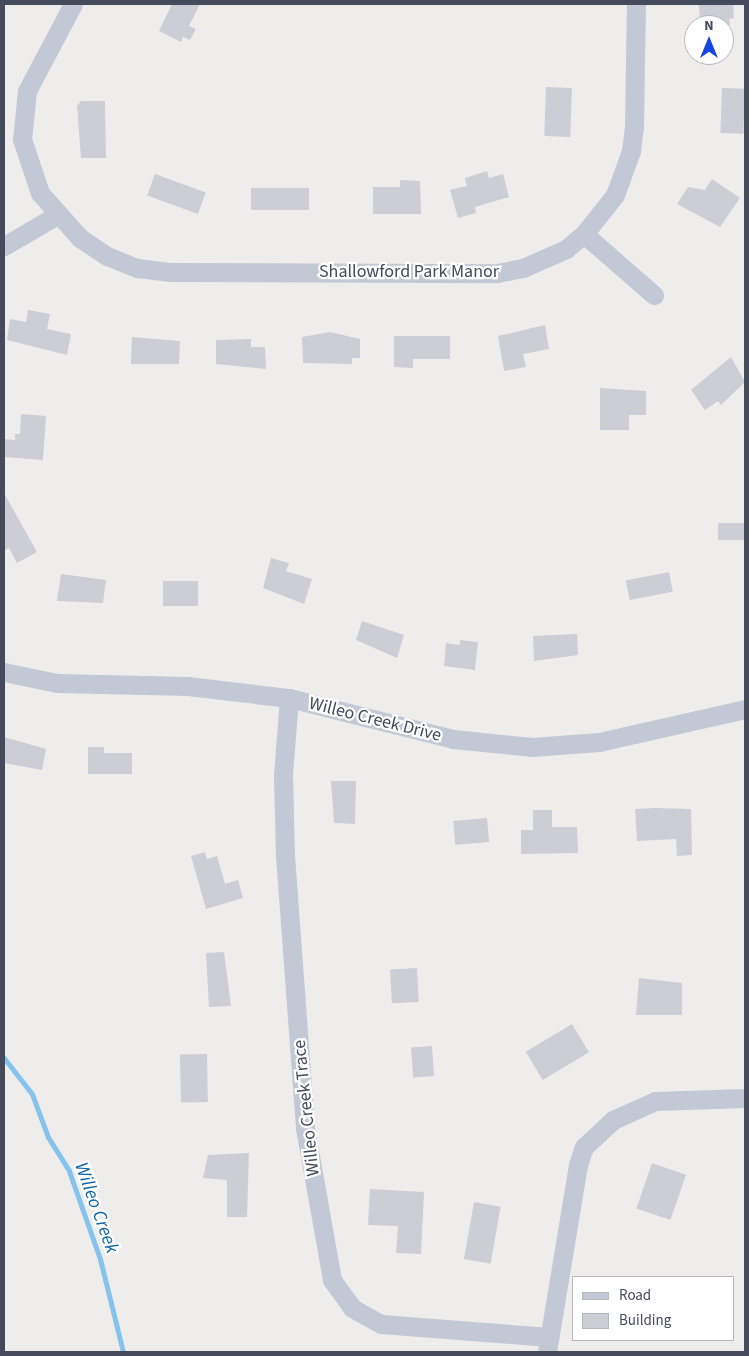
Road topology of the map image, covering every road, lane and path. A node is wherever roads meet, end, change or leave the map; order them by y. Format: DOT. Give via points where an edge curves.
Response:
graph roads {
  1 [pos="73,4"];
  2 [pos="636,4"];
  3 [pos="57,215"];
  4 [pos="584,234"];
  5 [pos="4,246"];
  6 [pos="654,295"];
  7 [pos="4,672"];
  8 [pos="290,698"];
  9 [pos="745,709"];
  10 [pos="745,1098"];
  11 [pos="548,1345"];
  1 -- 3 [label="street" via="35,71 22,109 27,166"];
  2 -- 4 [label="street, Shallowford Park Manor" via="631,151 615,195"];
  3 -- 4 [label="street, Shallowford Park Manor" via="80,238 107,256 137,268 169,272 497,273 545,260"];
  3 -- 5 [label="street"];
  4 -- 6 [label="street"];
  7 -- 8 [label="street, Willeo Creek Drive" via="57,683 188,686"];
  8 -- 9 [label="street, Willeo Creek Drive" via="452,739 532,748 599,742"];
  8 -- 11 [label="street, Willeo Creek Trace" via="283,775 285,855 305,1128 332,1280 352,1308 381,1324"];
  10 -- 11 [label="street" via="654,1101 613,1120 584,1147 578,1164"];
}
